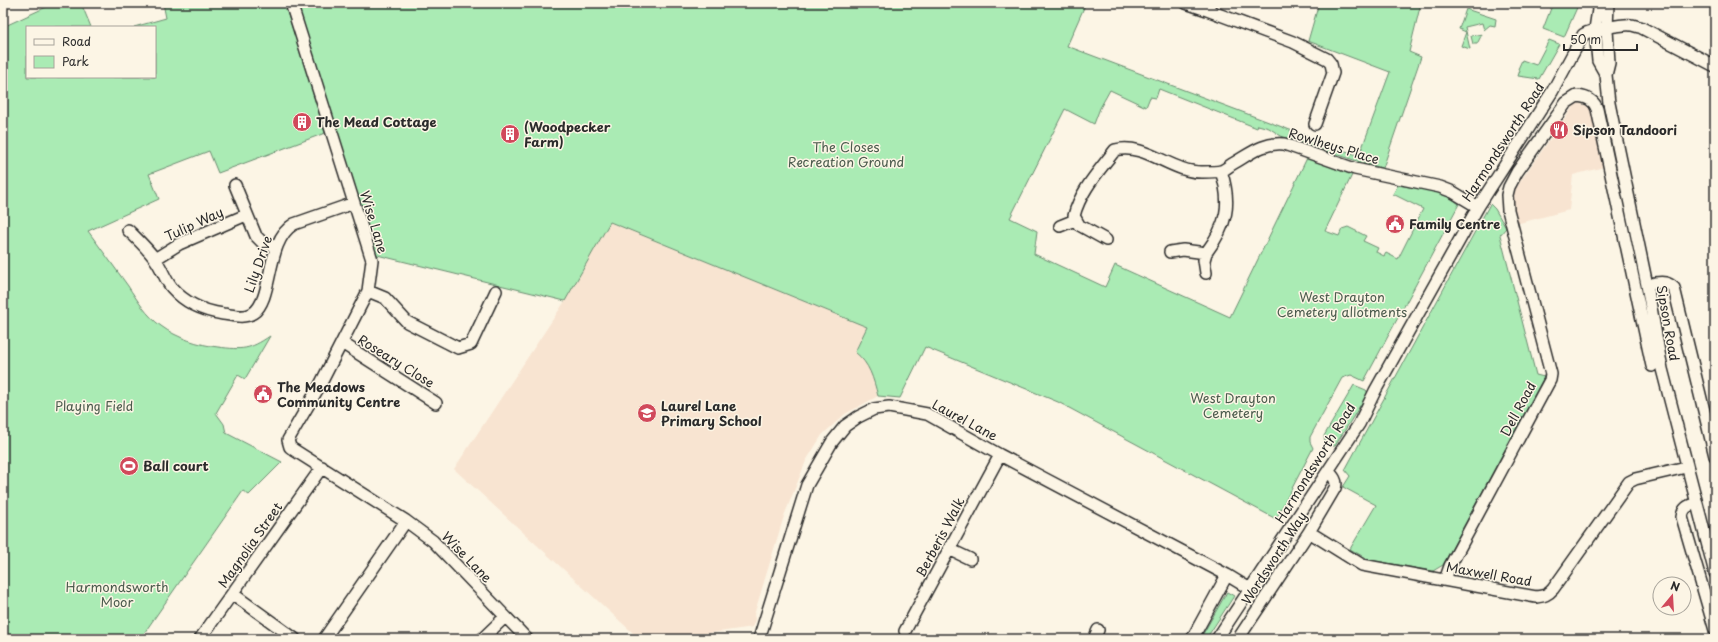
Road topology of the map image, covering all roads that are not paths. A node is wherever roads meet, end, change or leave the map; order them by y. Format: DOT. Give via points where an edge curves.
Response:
graph roads {
  1 [pos="291,3"];
  2 [pos="1186,3"];
  3 [pos="1599,3"];
  4 [pos="1608,3"];
  5 [pos="1208,7"];
  6 [pos="1607,29"];
  7 [pos="1595,30"];
  8 [pos="1596,43"];
  9 [pos="1575,50"];
  10 [pos="1715,66"];
  11 [pos="1606,75"];
  12 [pos="1315,124"];
  13 [pos="1504,166"];
  14 [pos="1221,171"];
  15 [pos="1517,172"];
  16 [pos="235,186"];
  17 [pos="354,203"];
  18 [pos="1478,207"];
  19 [pos="246,215"];
  20 [pos="1075,220"];
  21 [pos="1060,226"];
  22 [pos="128,230"];
  23 [pos="1106,240"];
  24 [pos="276,247"];
  25 [pos="1170,252"];
  26 [pos="1206,253"];
  27 [pos="155,259"];
  28 [pos="1206,273"];
  29 [pos="1655,283"];
  30 [pos="368,291"];
  31 [pos="496,291"];
  32 [pos="342,343"];
  33 [pos="1652,366"];
  34 [pos="436,403"];
  35 [pos="1000,455"];
  36 [pos="1715,456"];
  37 [pos="322,467"];
  38 [pos="1686,467"];
  39 [pos="1328,471"];
  40 [pos="1696,504"];
  41 [pos="406,521"];
  42 [pos="1309,532"];
  43 [pos="950,549"];
  44 [pos="970,559"];
  45 [pos="1715,573"];
  46 [pos="1226,575"];
  47 [pos="1445,580"];
  48 [pos="1250,589"];
  49 [pos="233,594"];
  50 [pos="505,617"];
  51 [pos="1715,630"];
  52 [pos="906,631"];
  53 [pos="200,639"];
  54 [pos="296,639"];
  55 [pos="324,639"];
  56 [pos="482,639"];
  57 [pos="527,639"];
  58 [pos="759,639"];
  59 [pos="1192,639"];
  60 [pos="1217,639"];
  61 [pos="1238,639"];
  1 -- 17 [label="street, Wise Lane"];
  2 -- 5 [label="street"];
  3 -- 7 [label="street, Sipson Road"];
  4 -- 6 [label="street, Sipson Road"];
  5 -- 12 [label="street" via="1294,42 1327,59 1333,73"];
  6 -- 7 [label="street"];
  6 -- 8 [label="street"];
  6 -- 10 [label="street" via="1632,25"];
  6 -- 11 [label="street, Sipson Road" via="1609,63"];
  7 -- 8 [label="street, Sipson Road"];
  7 -- 9 [label="street, Harmondsworth Road" via="1583,35"];
  8 -- 9 [label="street"];
  8 -- 11 [label="street, Sipson Road" via="1598,63"];
  9 -- 13 [label="street, Harmondsworth Road" via="1552,92"];
  11 -- 38 [label="street, Sipson Road" via="1610,109 1662,369"];
  13 -- 15 [label="street"];
  13 -- 18 [label="street, Harmondsworth Road"];
  14 -- 18 [label="street, Rowlheys Place" via="1264,146 1284,144 1355,169 1440,187"];
  14 -- 20 [label="street, Rowlheys Place" via="1187,170 1137,150 1116,150 1081,196 1076,206"];
  14 -- 26 [label="street" via="1228,198 1224,222"];
  15 -- 33 [label="street, Dell Road" via="1566,103 1577,96 1584,96 1596,106"];
  15 -- 47 [label="street, Dell Road" via="1509,187 1506,202 1550,380 1450,566"];
  16 -- 19 [label="street"];
  17 -- 24 [label="street, Lily Drive" via="290,226"];
  17 -- 30 [label="street, Wise Lane" via="372,260"];
  18 -- 39 [label="street, Harmondsworth Road" via="1359,424"];
  19 -- 24 [label="street" via="260,241"];
  19 -- 27 [label="street, Tulip Way" via="179,244"];
  20 -- 21 [label="street"];
  20 -- 23 [label="street" via="1081,227"];
  22 -- 27 [label="street, Lily Drive"];
  24 -- 27 [label="street, Lily Drive" via="262,301 253,313 239,317 206,311 192,305 172,288"];
  25 -- 26 [label="street" via="1184,250"];
  26 -- 28 [label="street"];
  29 -- 36 [label="street" via="1665,282 1674,288"];
  30 -- 31 [label="street" via="385,298 407,322 458,348 471,344"];
  30 -- 32 [label="street, Wise Lane"];
  32 -- 34 [label="street, Roseary Close"];
  32 -- 37 [label="street, Wise Lane" via="288,440 292,449"];
  35 -- 43 [label="street, Berberis Walk"];
  35 -- 46 [label="street, Laurel Lane"];
  35 -- 58 [label="street, Laurel Lane" via="919,412 889,407 874,409 845,426 832,442 807,485"];
  37 -- 41 [label="street, Wise Lane"];
  37 -- 49 [label="street, Magnolia Street"];
  38 -- 40 [label="street, Sipson Road"];
  38 -- 47 [label="street, Maxwell Road" via="1629,482 1549,594 1536,597"];
  39 -- 42 [label="street, Wordsworth Way" via="1334,477 1336,486"];
  39 -- 48 [label="street, Harmondsworth Road"];
  40 -- 45 [label="street, Sipson Road"];
  40 -- 51 [label="street" via="1687,507 1682,517"];
  41 -- 50 [label="street, Wise Lane" via="433,541"];
  41 -- 55 [label="street"];
  42 -- 47 [label="street, Maxwell Road" via="1362,565"];
  42 -- 61 [label="street, Wordsworth Way"];
  43 -- 44 [label="street"];
  43 -- 52 [label="street, Berberis Walk"];
  46 -- 48 [label="street, Laurel Lane"];
  46 -- 59 [label="street"];
  48 -- 60 [label="street, Harmondsworth Road"];
  49 -- 53 [label="street, Magnolia Street"];
  49 -- 54 [label="street"];
  50 -- 56 [label="street"];
  50 -- 57 [label="street, Wise Lane"];
}
